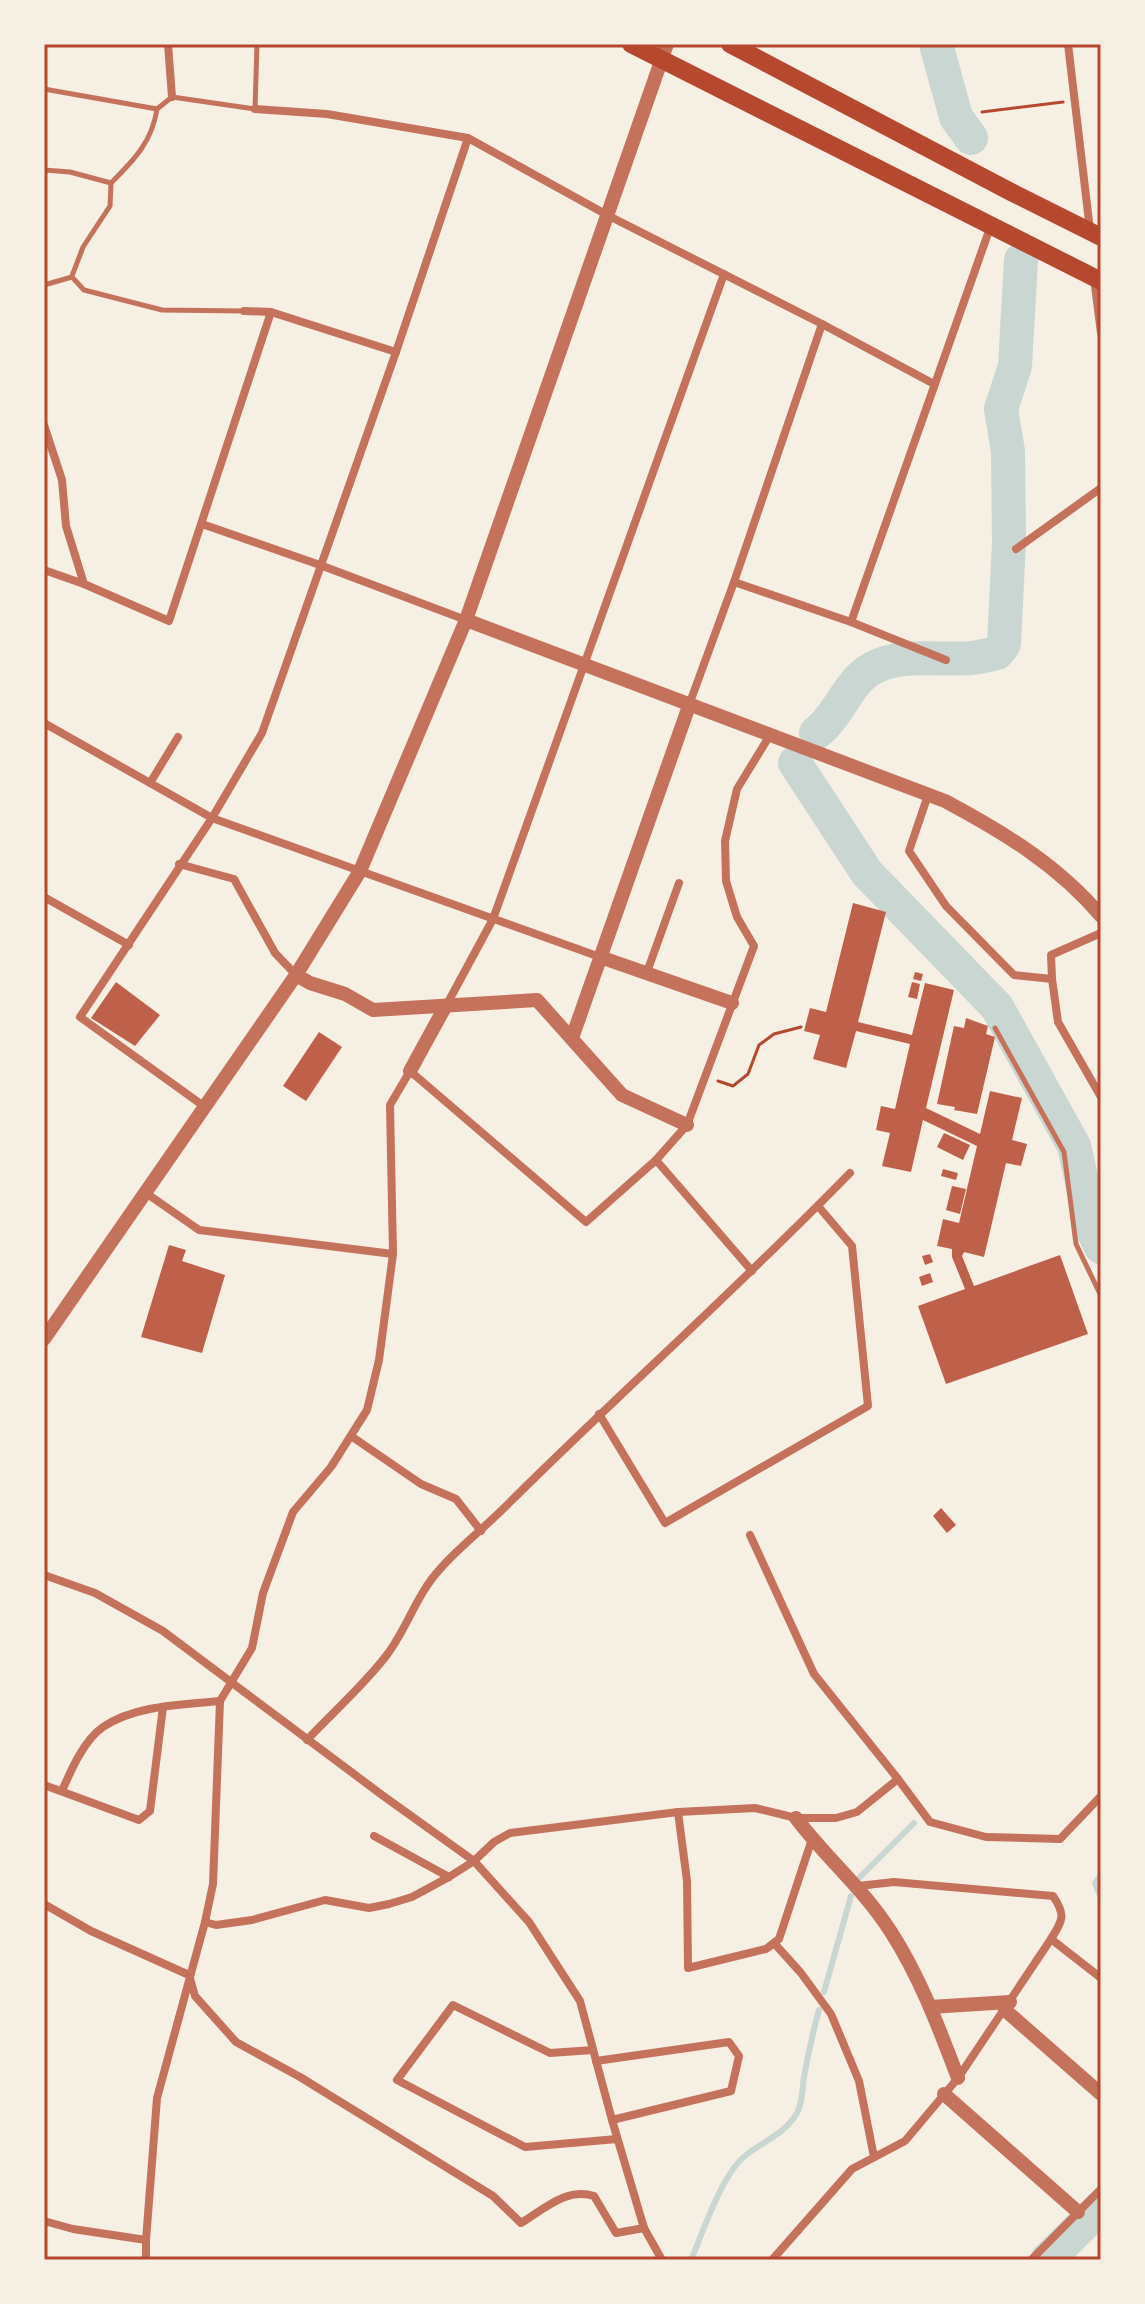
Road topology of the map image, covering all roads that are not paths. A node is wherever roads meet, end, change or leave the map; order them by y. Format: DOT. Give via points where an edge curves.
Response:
graph roads {
  1 [pos="168,44"];
  2 [pos="257,44"];
  3 [pos="631,44"];
  4 [pos="730,44"];
  5 [pos="1068,44"];
  6 [pos="664,52"];
  7 [pos="44,89"];
  8 [pos="172,97"];
  9 [pos="157,109"];
  10 [pos="255,109"];
  11 [pos="468,138"];
  12 [pos="44,170"];
  13 [pos="111,183"];
  14 [pos="609,216"];
  15 [pos="991,225"];
  16 [pos="1097,233"];
  17 [pos="724,274"];
  18 [pos="72,277"];
  19 [pos="1098,279"];
  20 [pos="44,285"];
  21 [pos="244,311"];
  22 [pos="271,312"];
  23 [pos="822,324"];
  24 [pos="1101,333"];
  25 [pos="396,352"];
  26 [pos="934,384"];
  27 [pos="44,425"];
  28 [pos="1101,488"];
  29 [pos="202,524"];
  30 [pos="1016,549"];
  31 [pos="320,565"];
  32 [pos="44,570"];
  33 [pos="734,582"];
  34 [pos="84,584"];
  35 [pos="466,620"];
  36 [pos="851,622"];
  37 [pos="946,660"];
  38 [pos="585,664"];
  39 [pos="689,706"];
  40 [pos="44,723"];
  41 [pos="770,735"];
  42 [pos="178,737"];
  43 [pos="150,783"];
  44 [pos="928,795"];
  45 [pos="212,818"];
  46 [pos="179,864"];
  47 [pos="360,871"];
  48 [pos="679,883"];
  49 [pos="44,897"];
  50 [pos="1101,916"];
  51 [pos="493,919"];
  52 [pos="1101,933"];
  53 [pos="129,945"];
  54 [pos="600,957"];
  55 [pos="647,972"];
  56 [pos="296,975"];
  57 [pos="1052,979"];
  58 [pos="732,1003"];
  59 [pos="445,1007"];
  60 [pos="995,1028"];
  61 [pos="572,1038"];
  62 [pos="410,1071"];
  63 [pos="1101,1097"];
  64 [pos="204,1110"];
  65 [pos="687,1125"];
  66 [pos="656,1160"];
  67 [pos="850,1173"];
  68 [pos="146,1193"];
  69 [pos="818,1206"];
  70 [pos="393,1254"];
  71 [pos="752,1271"];
  72 [pos="1101,1296"];
  73 [pos="44,1339"];
  74 [pos="599,1414"];
  75 [pos="351,1436"];
  76 [pos="481,1531"];
  77 [pos="750,1535"];
  78 [pos="44,1575"];
  79 [pos="232,1682"];
  80 [pos="220,1701"];
  81 [pos="163,1707"];
  82 [pos="307,1740"];
  83 [pos="898,1779"];
  84 [pos="44,1785"];
  85 [pos="62,1791"];
  86 [pos="1101,1796"];
  87 [pos="678,1812"];
  88 [pos="796,1818"];
  89 [pos="374,1836"];
  90 [pos="812,1839"];
  91 [pos="474,1861"];
  92 [pos="449,1877"];
  93 [pos="856,1884"];
  94 [pos="44,1904"];
  95 [pos="205,1922"];
  96 [pos="1051,1939"];
  97 [pos="774,1943"];
  98 [pos="189,1975"];
  99 [pos="1101,1978"];
  100 [pos="1007,2006"];
  101 [pos="930,2007"];
  102 [pos="593,2050"];
  103 [pos="596,2061"];
  104 [pos="958,2078"];
  105 [pos="944,2094"];
  106 [pos="1101,2094"];
  107 [pos="612,2120"];
  108 [pos="617,2139"];
  109 [pos="874,2157"];
  110 [pos="1101,2189"];
  111 [pos="1078,2212"];
  112 [pos="44,2221"];
  113 [pos="644,2228"];
  114 [pos="146,2240"];
  115 [pos="146,2260"];
  116 [pos="662,2260"];
  117 [pos="772,2260"];
  118 [pos="1031,2260"];
  1 -- 8 [label="street"];
  2 -- 10 [label="lane"];
  3 -- 6 [label="highway"];
  4 -- 16 [label="highway"];
  5 -- 16 [label="street"];
  6 -- 14 [label="street"];
  6 -- 15 [label="highway"];
  7 -- 9 [label="lane"];
  8 -- 9 [label="lane"];
  8 -- 10 [label="lane"];
  9 -- 13 [label="lane" via="140,154"];
  10 -- 11 [label="street" via="327,114"];
  11 -- 14 [label="street"];
  11 -- 25 [label="street"];
  12 -- 13 [label="lane"];
  13 -- 18 [label="lane" via="110,206 83,247"];
  14 -- 17 [label="street"];
  14 -- 35 [label="street"];
  15 -- 19 [label="highway"];
  15 -- 26 [label="street"];
  17 -- 23 [label="street"];
  17 -- 38 [label="street"];
  18 -- 20 [label="lane"];
  18 -- 21 [label="lane" via="84,290 162,310"];
  19 -- 24 [label="street"];
  21 -- 22 [label="street"];
  22 -- 25 [label="street"];
  22 -- 29 [label="street"];
  23 -- 26 [label="street"];
  23 -- 33 [label="street"];
  25 -- 31 [label="street"];
  26 -- 36 [label="street"];
  27 -- 34 [label="street" via="62,480 66,526"];
  28 -- 30 [label="street"];
  29 -- 31 [label="street"];
  29 -- 34 [label="street" via="169,621"];
  31 -- 35 [label="street"];
  31 -- 45 [label="street" via="262,733"];
  32 -- 34 [label="street"];
  33 -- 36 [label="street"];
  33 -- 39 [label="street"];
  35 -- 38 [label="street"];
  35 -- 47 [label="street"];
  36 -- 37 [label="street"];
  38 -- 39 [label="street"];
  38 -- 51 [label="street"];
  39 -- 41 [label="street"];
  39 -- 54 [label="street"];
  40 -- 43 [label="street"];
  41 -- 44 [label="street"];
  41 -- 58 [label="street" via="737,789 725,841 726,881 737,917 754,946"];
  42 -- 43 [label="street"];
  43 -- 45 [label="street"];
  44 -- 50 [label="street" via="1003,832 1057,873"];
  44 -- 57 [label="street" via="909,851 916,862 946,906 1014,975"];
  45 -- 46 [label="street"];
  45 -- 47 [label="street"];
  46 -- 53 [label="street"];
  46 -- 56 [label="street" via="234,879 275,953"];
  47 -- 51 [label="street"];
  47 -- 56 [label="street"];
  48 -- 55 [label="street"];
  49 -- 53 [label="street"];
  51 -- 54 [label="street"];
  51 -- 59 [label="street"];
  52 -- 57 [label="street" via="1051,955"];
  53 -- 64 [label="street" via="80,1017"];
  54 -- 55 [label="street"];
  54 -- 61 [label="street"];
  55 -- 58 [label="street"];
  56 -- 59 [label="street" via="373,1010"];
  56 -- 64 [label="street"];
  57 -- 63 [label="street" via="1058,1022"];
  58 -- 65 [label="street"];
  59 -- 61 [label="street" via="537,1000"];
  59 -- 62 [label="street"];
  60 -- 72 [label="lane" via="1064,1152 1076,1244"];
  61 -- 65 [label="street" via="622,1095"];
  62 -- 66 [label="street" via="586,1222"];
  62 -- 70 [label="street" via="390,1105"];
  64 -- 68 [label="street"];
  65 -- 66 [label="street"];
  66 -- 71 [label="street"];
  67 -- 69 [label="street"];
  68 -- 70 [label="street" via="199,1230"];
  68 -- 73 [label="street"];
  69 -- 71 [label="street"];
  69 -- 74 [label="street" via="852,1246 868,1406 665,1523"];
  70 -- 75 [label="street" via="379,1360 367,1410"];
  71 -- 74 [label="street"];
  74 -- 76 [label="street"];
  75 -- 76 [label="street" via="421,1484 456,1499"];
  75 -- 79 [label="street" via="293,1512 263,1593 252,1648"];
  76 -- 82 [label="street" via="419,1595 387,1655"];
  77 -- 83 [label="street" via="814,1674"];
  78 -- 79 [label="street" via="95,1593 163,1631"];
  79 -- 80 [label="street"];
  79 -- 82 [label="street"];
  80 -- 81 [label="street"];
  80 -- 95 [label="street" via="213,1884"];
  81 -- 85 [label="street" via="128,1714 100,1729 75,1761"];
  81 -- 85 [label="street" via="150,1811 139,1820"];
  82 -- 91 [label="street"];
  83 -- 86 [label="street" via="930,1822 986,1837 1060,1839"];
  83 -- 88 [label="street" via="857,1812"];
  84 -- 85 [label="street"];
  87 -- 88 [label="street" via="755,1808"];
  87 -- 91 [label="street" via="510,1833"];
  87 -- 97 [label="street" via="687,1881 688,1968"];
  88 -- 90 [label="street"];
  89 -- 92 [label="street"];
  90 -- 93 [label="street"];
  90 -- 97 [label="street"];
  91 -- 92 [label="street"];
  91 -- 102 [label="street" via="529,1922 580,2001"];
  92 -- 95 [label="street" via="412,1897 369,1908 325,1900 252,1920"];
  93 -- 96 [label="street" via="894,1882 1053,1896 1061,1908 1061,1922"];
  93 -- 101 [label="street" via="892,1932"];
  94 -- 98 [label="street"];
  95 -- 98 [label="street"];
  96 -- 99 [label="street"];
  96 -- 100 [label="street"];
  97 -- 109 [label="street" via="831,2014 859,2081"];
  98 -- 113 [label="street" via="195,1996 236,2042 493,2196 521,2223 568,2195 583,2193 594,2196 616,2233"];
  98 -- 114 [label="street" via="157,2098"];
  100 -- 101 [label="street"];
  100 -- 104 [label="street"];
  100 -- 106 [label="street"];
  101 -- 104 [label="street"];
  102 -- 103 [label="street"];
  102 -- 108 [label="street" via="550,2053 453,2005 397,2080 525,2147"];
  103 -- 107 [label="street"];
  103 -- 107 [label="street" via="729,2042 739,2056 731,2091"];
  104 -- 105 [label="street"];
  105 -- 109 [label="street" via="905,2141"];
  105 -- 111 [label="street"];
  107 -- 108 [label="street"];
  108 -- 113 [label="street"];
  109 -- 117 [label="street" via="852,2169"];
  110 -- 111 [label="street"];
  111 -- 118 [label="street"];
  112 -- 114 [label="street"];
  113 -- 116 [label="street"];
  114 -- 115 [label="street"];
}
